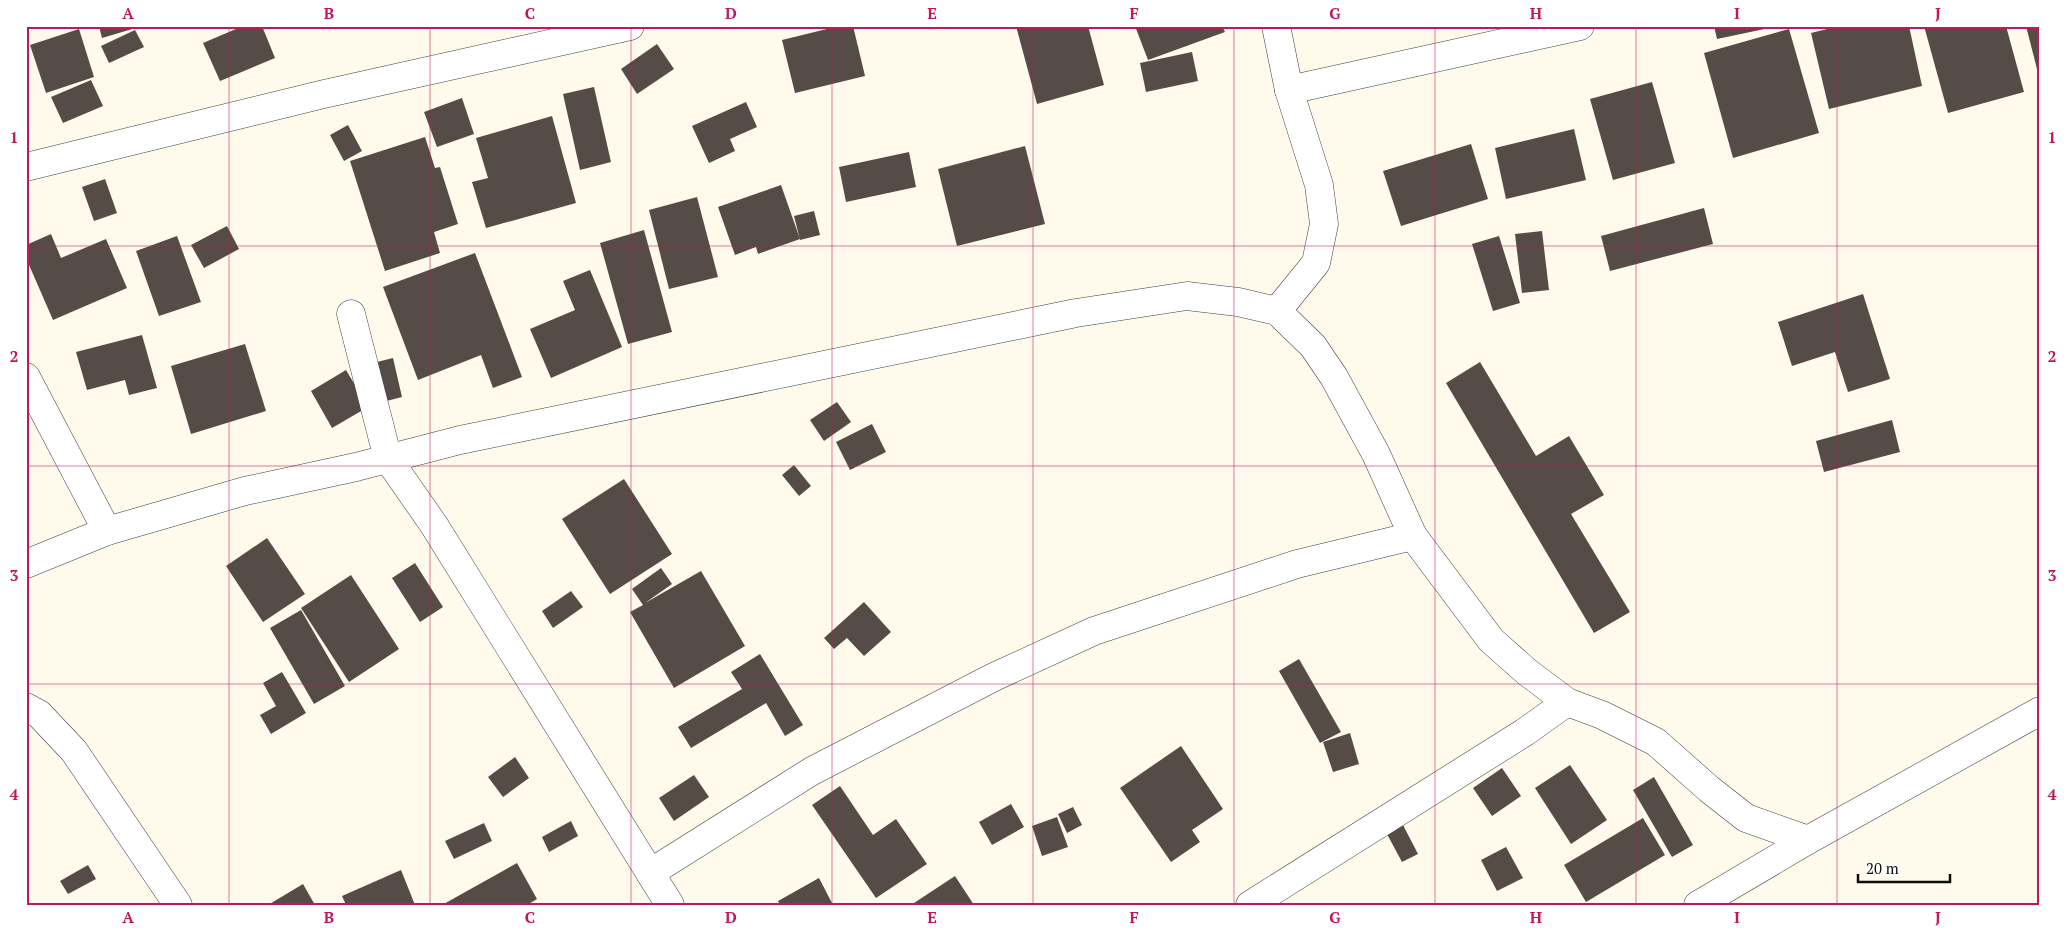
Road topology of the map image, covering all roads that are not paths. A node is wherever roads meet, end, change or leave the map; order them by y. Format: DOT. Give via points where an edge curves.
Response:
graph roads {
  1 [pos="630,26"];
  2 [pos="1276,26"];
  3 [pos="1580,26"];
  4 [pos="1289,90"];
  5 [pos="26,167"];
  6 [pos="1277,311"];
  7 [pos="352,314"];
  8 [pos="26,377"];
  9 [pos="388,459"];
  10 [pos="107,531"];
  11 [pos="1413,536"];
  12 [pos="26,564"];
  13 [pos="1567,702"];
  14 [pos="26,708"];
  15 [pos="2040,711"];
  16 [pos="1808,840"];
  17 [pos="650,873"];
  18 [pos="1286,895"];
  19 [pos="178,905"];
  20 [pos="670,905"];
  21 [pos="1250,905"];
  22 [pos="1698,905"];
  1 -- 5 [label="street" via="315,96"];
  2 -- 4 [label="street"];
  3 -- 4 [label="street"];
  4 -- 6 [label="street" via="1319,185 1324,224 1316,263"];
  6 -- 9 [label="street" via="1187,296 1137,302 460,440"];
  6 -- 11 [label="street" via="1313,346 1334,377 1376,454"];
  7 -- 9 [label="street"];
  8 -- 10 [label="street"];
  9 -- 10 [label="street" via="245,491"];
  9 -- 17 [label="street" via="434,524"];
  10 -- 12 [label="street"];
  11 -- 13 [label="street" via="1491,640"];
  11 -- 17 [label="street" via="1297,564 1094,631 812,771"];
  13 -- 16 [label="street" via="1656,742 1708,790 1746,818"];
  13 -- 18 [label="street"];
  14 -- 19 [label="street" via="39,714 74,751"];
  15 -- 16 [label="street"];
  16 -- 22 [label="street"];
  17 -- 20 [label="street"];
  18 -- 21 [label="street"];
}
